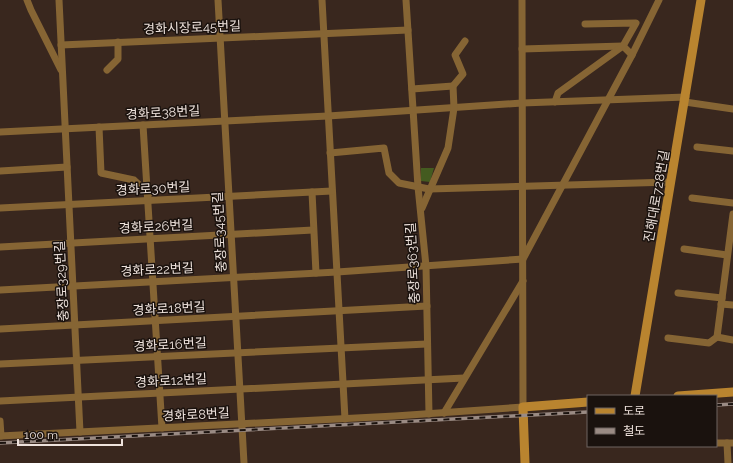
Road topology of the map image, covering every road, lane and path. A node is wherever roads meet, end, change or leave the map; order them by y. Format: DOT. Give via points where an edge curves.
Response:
graph roads {
  1 [pos="27,0"];
  2 [pos="59,0"];
  3 [pos="218,0"];
  4 [pos="322,0"];
  5 [pos="406,0"];
  6 [pos="522,0"];
  7 [pos="659,0"];
  8 [pos="702,0"];
  9 [pos="585,24"];
  10 [pos="408,30"];
  11 [pos="324,34"];
  12 [pos="220,38"];
  13 [pos="465,41"];
  14 [pos="118,42"];
  15 [pos="61,45"];
  16 [pos="623,46"];
  17 [pos="522,49"];
  18 [pos="632,55"];
  19 [pos="107,70"];
  20 [pos="62,73"];
  21 [pos="453,86"];
  22 [pos="412,89"];
  23 [pos="685,99"];
  24 [pos="608,100"];
  25 [pos="555,102"];
  26 [pos="522,103"];
  27 [pos="454,108"];
  28 [pos="733,109"];
  29 [pos="413,110"];
  30 [pos="328,116"];
  31 [pos="225,121"];
  32 [pos="143,125"];
  33 [pos="99,127"];
  34 [pos="66,129"];
  35 [pos="0,132"];
  36 [pos="697,147"];
  37 [pos="733,152"];
  38 [pos="330,153"];
  39 [pos="67,167"];
  40 [pos="0,171"];
  41 [pos="671,182"];
  42 [pos="562,186"];
  43 [pos="418,187"];
  44 [pos="522,187"];
  45 [pos="429,189"];
  46 [pos="332,191"];
  47 [pos="147,192"];
  48 [pos="312,192"];
  49 [pos="229,196"];
  50 [pos="692,198"];
  51 [pos="156,200"];
  52 [pos="148,201"];
  53 [pos="733,203"];
  54 [pos="69,205"];
  55 [pos="0,208"];
  56 [pos="421,210"];
  57 [pos="733,214"];
  58 [pos="313,230"];
  59 [pos="231,234"];
  60 [pos="150,239"];
  61 [pos="71,243"];
  62 [pos="0,247"];
  63 [pos="684,249"];
  64 [pos="727,255"];
  65 [pos="523,259"];
  66 [pos="426,266"];
  67 [pos="337,272"];
  68 [pos="316,273"];
  69 [pos="233,277"];
  70 [pos="523,280"];
  71 [pos="153,282"];
  72 [pos="73,286"];
  73 [pos="0,290"];
  74 [pos="678,293"];
  75 [pos="721,301"];
  76 [pos="733,305"];
  77 [pos="427,306"];
  78 [pos="339,310"];
  79 [pos="236,316"];
  80 [pos="155,320"];
  81 [pos="75,325"];
  82 [pos="0,329"];
  83 [pos="717,337"];
  84 [pos="668,338"];
  85 [pos="733,340"];
  86 [pos="427,344"];
  87 [pos="341,348"];
  88 [pos="238,353"];
  89 [pos="158,357"];
  90 [pos="77,361"];
  91 [pos="0,364"];
  92 [pos="464,378"];
  93 [pos="428,380"];
  94 [pos="343,384"];
  95 [pos="240,389"];
  96 [pos="733,392"];
  97 [pos="160,393"];
  98 [pos="635,395"];
  99 [pos="692,395"];
  100 [pos="78,397"];
  101 [pos="0,401"];
  102 [pos="587,402"];
  103 [pos="523,407"];
  104 [pos="444,413"];
  105 [pos="429,414"];
  106 [pos="345,419"];
  107 [pos="0,421"];
  108 [pos="242,424"];
  109 [pos="162,428"];
  110 [pos="80,432"];
  111 [pos="0,436"];
  112 [pos="717,443"];
  113 [pos="730,443"];
  114 [pos="244,463"];
  115 [pos="524,463"];
  116 [pos="728,463"];
  1 -- 20 [label="street"];
  2 -- 15 [label="street, 충장로329번길"];
  3 -- 12 [label="street, 충장로345번길"];
  4 -- 11 [label="street"];
  5 -- 10 [label="street, 충장로363번길"];
  6 -- 17 [label="street"];
  7 -- 18 [label="street"];
  8 -- 23 [label="street, 진해대로728번길"];
  9 -- 16 [label="street" via="636,23"];
  10 -- 11 [label="street, 경화시장로45번길"];
  10 -- 22 [label="street, 충장로363번길"];
  11 -- 12 [label="street, 경화시장로45번길"];
  11 -- 30 [label="street"];
  12 -- 14 [label="street, 경화시장로45번길"];
  12 -- 31 [label="street, 충장로345번길"];
  13 -- 21 [label="street" via="455,55 463,74"];
  14 -- 15 [label="street, 경화시장로45번길"];
  14 -- 19 [label="street" via="118,59"];
  15 -- 20 [label="street, 충장로329번길"];
  16 -- 17 [label="street"];
  16 -- 18 [label="street"];
  16 -- 25 [label="street" via="558,93"];
  17 -- 26 [label="street"];
  18 -- 24 [label="street"];
  20 -- 34 [label="street, 충장로329번길"];
  21 -- 22 [label="street"];
  21 -- 27 [label="street"];
  22 -- 29 [label="street, 충장로363번길"];
  23 -- 24 [label="street, 경화로38번길"];
  23 -- 28 [label="street, 경화로38번길"];
  23 -- 41 [label="street, 진해대로728번길"];
  24 -- 25 [label="street, 경화로38번길"];
  24 -- 42 [label="street"];
  25 -- 26 [label="street, 경화로38번길"];
  26 -- 27 [label="street, 경화로38번길"];
  26 -- 44 [label="street"];
  27 -- 29 [label="street, 경화로38번길"];
  27 -- 45 [label="street" via="448,148"];
  29 -- 30 [label="street, 경화로38번길"];
  29 -- 43 [label="street, 충장로363번길"];
  30 -- 31 [label="street, 경화로38번길"];
  30 -- 38 [label="street"];
  31 -- 32 [label="street, 경화로38번길"];
  31 -- 49 [label="street, 충장로345번길"];
  32 -- 33 [label="street, 경화로38번길"];
  32 -- 47 [label="street"];
  33 -- 34 [label="street, 경화로38번길"];
  33 -- 47 [label="street" via="101,174 134,180"];
  34 -- 35 [label="street, 경화로38번길"];
  34 -- 39 [label="street, 충장로329번길"];
  36 -- 37 [label="street"];
  38 -- 43 [label="street" via="384,148 389,173 399,183"];
  38 -- 46 [label="street"];
  39 -- 40 [label="street"];
  39 -- 54 [label="street, 충장로329번길"];
  41 -- 42 [label="street"];
  41 -- 98 [label="street, 진해대로728번길"];
  42 -- 44 [label="street"];
  42 -- 65 [label="street"];
  43 -- 45 [label="street"];
  43 -- 56 [label="street, 충장로363번길"];
  44 -- 45 [label="street"];
  44 -- 65 [label="street"];
  45 -- 56 [label="street"];
  46 -- 48 [label="street, 경화로30번길"];
  46 -- 67 [label="street"];
  47 -- 51 [label="street"];
  47 -- 52 [label="street"];
  48 -- 49 [label="street, 경화로30번길"];
  48 -- 58 [label="street"];
  49 -- 51 [label="street, 경화로30번길"];
  49 -- 59 [label="street, 충장로345번길"];
  50 -- 53 [label="street"];
  51 -- 52 [label="street, 경화로30번길"];
  52 -- 54 [label="street, 경화로30번길"];
  52 -- 60 [label="street"];
  54 -- 55 [label="street, 경화로30번길"];
  54 -- 61 [label="street, 충장로329번길"];
  56 -- 66 [label="street, 충장로363번길"];
  57 -- 64 [label="street"];
  58 -- 59 [label="street, 경화로26번길"];
  58 -- 68 [label="street"];
  59 -- 60 [label="street, 경화로26번길"];
  59 -- 69 [label="street, 충장로345번길"];
  60 -- 61 [label="street, 경화로26번길"];
  60 -- 71 [label="street"];
  61 -- 62 [label="street, 경화로26번길"];
  61 -- 72 [label="street, 충장로329번길"];
  63 -- 64 [label="street"];
  64 -- 75 [label="street"];
  65 -- 66 [label="street, 경화로22번길"];
  65 -- 70 [label="street"];
  66 -- 67 [label="street, 경화로22번길"];
  66 -- 77 [label="street, 충장로363번길"];
  67 -- 68 [label="street, 경화로22번길"];
  67 -- 78 [label="street"];
  68 -- 69 [label="street, 경화로22번길"];
  69 -- 71 [label="street, 경화로22번길"];
  69 -- 79 [label="street, 충장로345번길"];
  70 -- 92 [label="street"];
  70 -- 103 [label="street"];
  71 -- 72 [label="street, 경화로22번길"];
  71 -- 80 [label="street"];
  72 -- 73 [label="street, 경화로22번길"];
  72 -- 81 [label="street, 충장로329번길"];
  74 -- 75 [label="street"];
  75 -- 76 [label="street"];
  75 -- 83 [label="street"];
  77 -- 78 [label="street, 경화로18번길"];
  77 -- 86 [label="street, 충장로363번길"];
  78 -- 79 [label="street, 경화로18번길"];
  78 -- 87 [label="street"];
  79 -- 80 [label="street, 경화로18번길"];
  79 -- 88 [label="street, 충장로345번길"];
  80 -- 81 [label="street, 경화로18번길"];
  80 -- 89 [label="street"];
  81 -- 82 [label="street, 경화로18번길"];
  81 -- 90 [label="street, 충장로329번길"];
  83 -- 84 [label="street" via="709,342"];
  83 -- 85 [label="street"];
  86 -- 87 [label="street, 경화로16번길"];
  86 -- 93 [label="street, 충장로363번길"];
  87 -- 88 [label="street, 경화로16번길"];
  87 -- 94 [label="street"];
  88 -- 89 [label="street, 경화로16번길"];
  88 -- 95 [label="street, 충장로345번길"];
  89 -- 90 [label="street, 경화로16번길"];
  89 -- 97 [label="street"];
  90 -- 91 [label="street, 경화로16번길"];
  90 -- 100 [label="street, 충장로329번길"];
  92 -- 93 [label="street, 경화로12번길"];
  92 -- 104 [label="street"];
  93 -- 94 [label="street, 경화로12번길"];
  93 -- 105 [label="street, 충장로363번길"];
  94 -- 95 [label="street, 경화로12번길"];
  94 -- 106 [label="street"];
  95 -- 97 [label="street, 경화로12번길"];
  95 -- 108 [label="street, 충장로345번길"];
  96 -- 99 [label="street"];
  97 -- 100 [label="street, 경화로12번길"];
  97 -- 109 [label="street"];
  100 -- 101 [label="street, 경화로12번길"];
  100 -- 110 [label="street, 충장로329번길"];
  102 -- 103 [label="street"];
  103 -- 104 [label="street, 경화로8번길"];
  103 -- 115 [label="street"];
  104 -- 105 [label="street, 경화로8번길"];
  105 -- 106 [label="street, 경화로8번길"];
  106 -- 108 [label="street, 경화로8번길"];
  107 -- 111 [label="street"];
  108 -- 109 [label="street, 경화로8번길"];
  108 -- 114 [label="street, 충장로345번길"];
  109 -- 110 [label="street, 경화로8번길"];
  110 -- 111 [label="street, 경화로8번길"];
  112 -- 113 [label="street"];
  113 -- 116 [label="street"];
}
